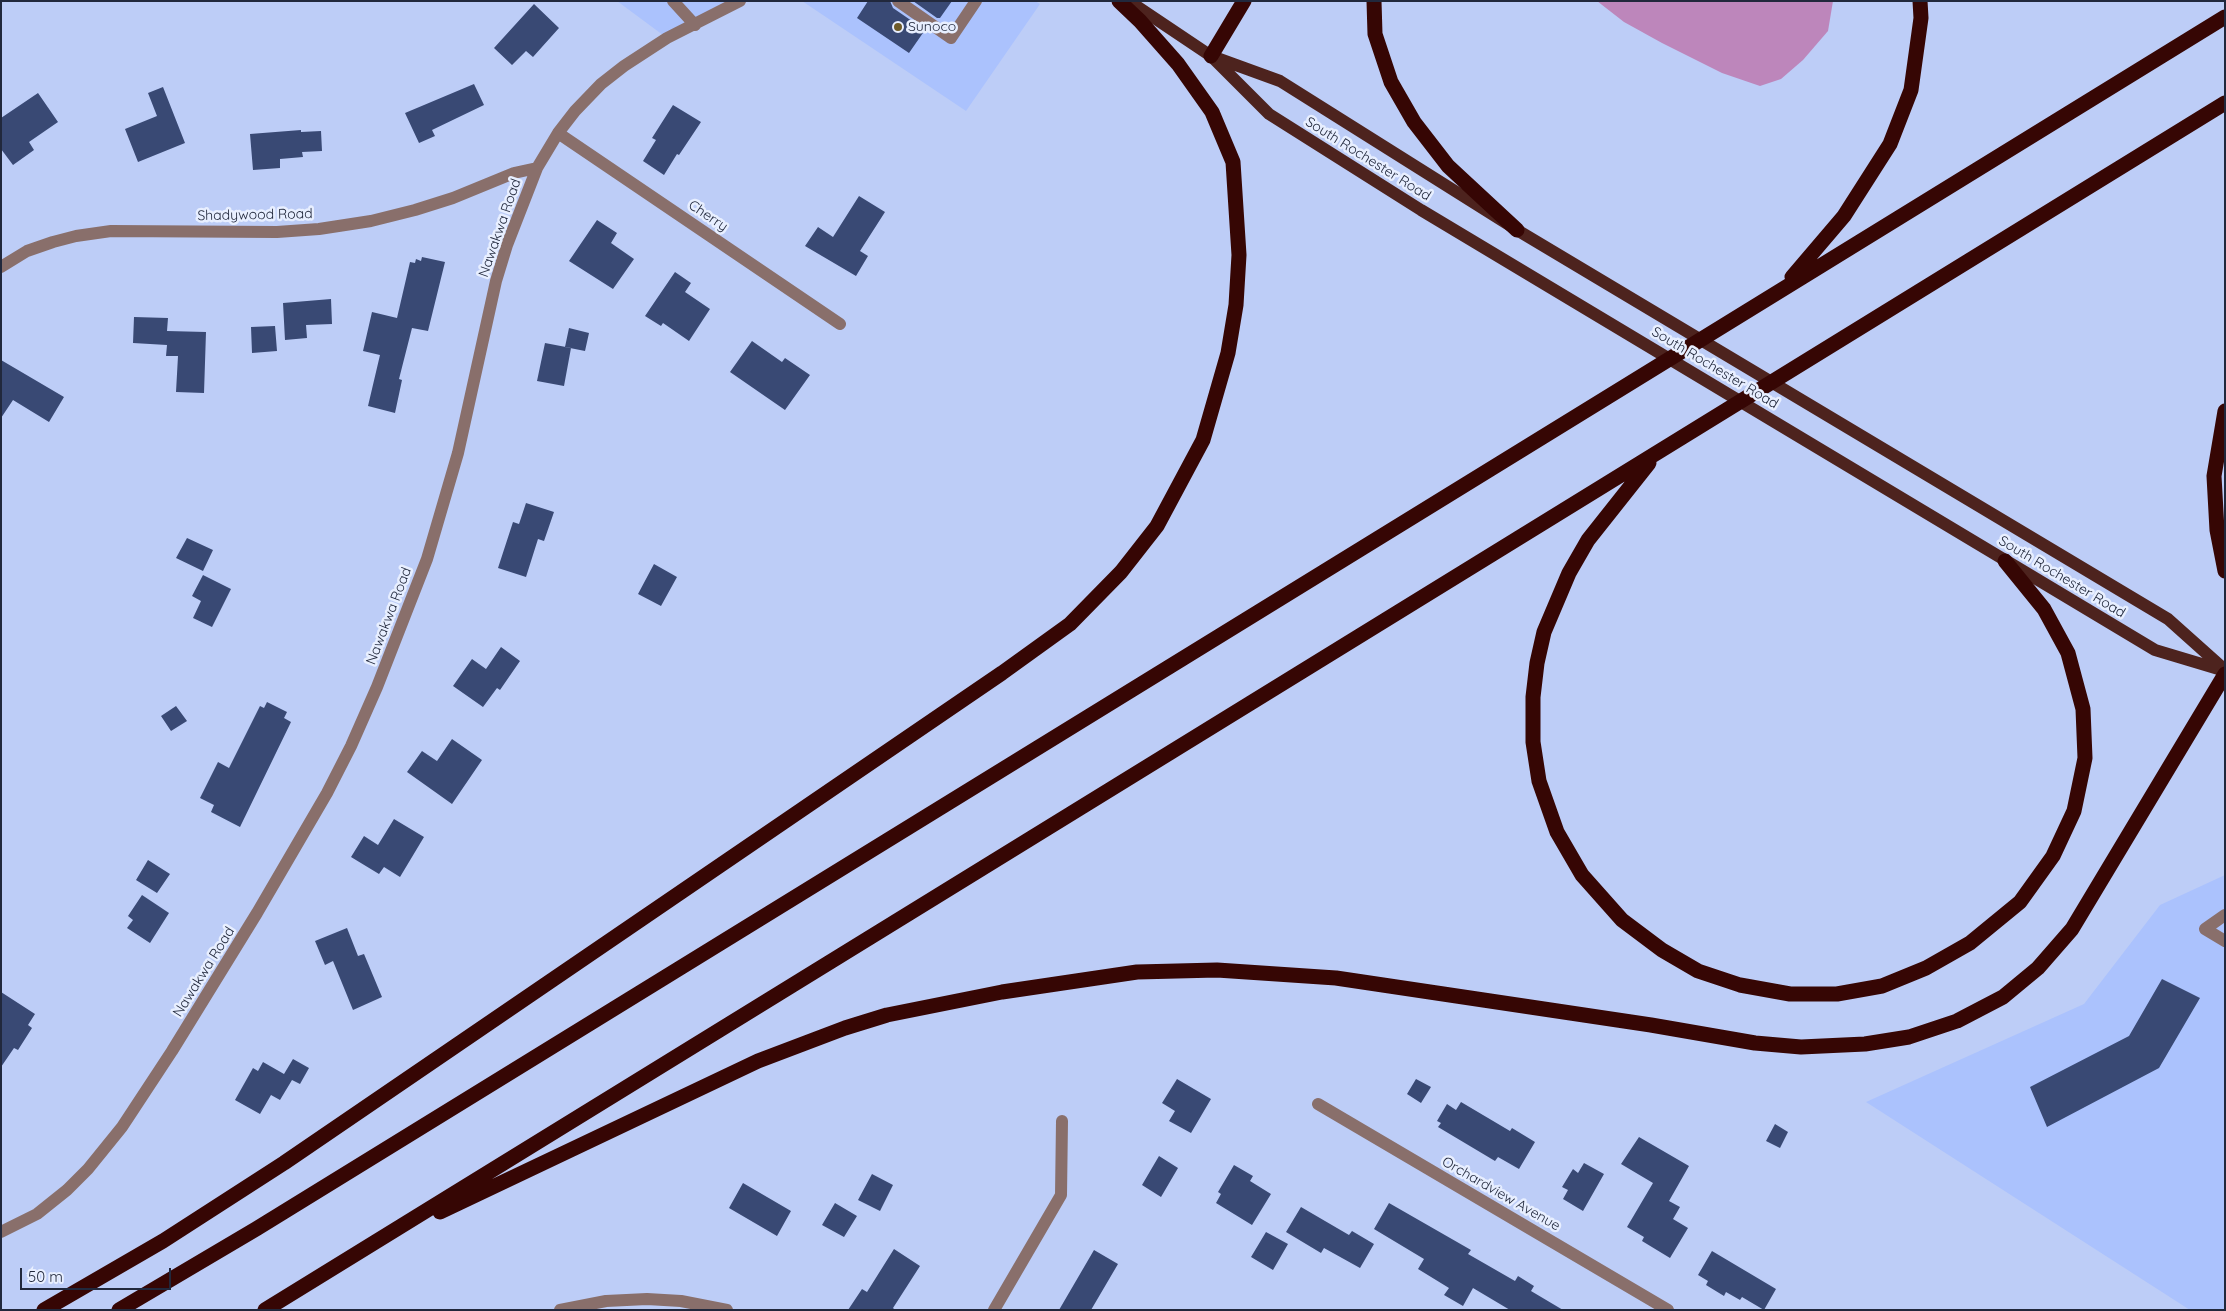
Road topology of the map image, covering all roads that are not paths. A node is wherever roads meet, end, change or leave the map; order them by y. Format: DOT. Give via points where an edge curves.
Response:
graph roads {
  1 [pos="673,1"];
  2 [pos="740,1"];
  3 [pos="898,1"];
  4 [pos="976,1"];
  5 [pos="1119,1"];
  6 [pos="1129,1"];
  7 [pos="1244,1"];
  8 [pos="1374,1"];
  9 [pos="1920,1"];
  10 [pos="2225,17"];
  11 [pos="695,25"];
  12 [pos="1211,56"];
  13 [pos="2225,103"];
  14 [pos="558,133"];
  15 [pos="537,168"];
  16 [pos="1517,230"];
  17 [pos="1,267"];
  18 [pos="1779,292"];
  19 [pos="840,324"];
  20 [pos="2225,411"];
  21 [pos="1657,453"];
  22 [pos="2006,561"];
  23 [pos="2225,571"];
  24 [pos="2225,672"];
  25 [pos="2225,916"];
  26 [pos="2225,941"];
  27 [pos="1318,1104"];
  28 [pos="1062,1121"];
  29 [pos="1,1232"];
  30 [pos="367,1247"];
  31 [pos="44,1310"];
  32 [pos="119,1310"];
  33 [pos="266,1310"];
  34 [pos="560,1310"];
  35 [pos="727,1310"];
  36 [pos="994,1310"];
  37 [pos="1668,1310"];
  1 -- 11 [label="street"];
  2 -- 11 [label="street, Nawakwa Road"];
  3 -- 4 [label="street" via="951,38"];
  5 -- 31 [label="highway" via="1178,64 1212,112 1233,162 1239,255 1236,305 1228,353 1203,440 1157,526 1121,572 1070,624 994,679 284,1164 163,1241"];
  6 -- 12 [label="main road, South Rochester Road"];
  7 -- 12 [label="highway"];
  8 -- 16 [label="highway" via="1375,34 1390,82 1414,122 1448,166"];
  9 -- 18 [label="highway" via="1921,18 1911,90 1890,144 1844,216"];
  10 -- 18 [label="highway"];
  11 -- 14 [label="street, Nawakwa Road" via="667,38 616,72 575,111"];
  12 -- 16 [label="main road, South Rochester Road" via="1280,81"];
  12 -- 22 [label="main road, South Rochester Road" via="1269,114 1421,210"];
  13 -- 21 [label="highway"];
  14 -- 15 [label="street, Nawakwa Road"];
  14 -- 19 [label="street, Cherry"];
  15 -- 17 [label="street, Shadywood Road" via="514,173 446,201 371,220 277,232 112,231 53,242"];
  15 -- 29 [label="street, Nawakwa Road" via="496,281 458,452 427,558 347,754 257,914 128,1119 67,1190 37,1214"];
  16 -- 24 [label="main road, South Rochester Road" via="2168,619"];
  18 -- 32 [label="highway" via="288,1210"];
  20 -- 23 [label="highway" via="2214,476 2217,530"];
  21 -- 22 [label="highway" via="1588,540 1558,595 1544,632 1532,697 1533,742 1539,781 1557,832 1582,875 1622,920 1662,950 1698,971 1740,986 1790,994 1837,994 1882,986 1926,968 1970,943 2020,902 2053,856 2074,811 2081,776 2084,758 2082,709 2068,653 2044,609"];
  21 -- 30 [label="highway"];
  22 -- 24 [label="main road, South Rochester Road" via="2155,650"];
  24 -- 30 [label="highway" via="2093,896 2061,942 2038,968 2003,997 1957,1022 1909,1037 1865,1044 1801,1047 1755,1043 1336,978 1217,970 1137,972 1002,992 887,1015 819,1037 709,1083"];
  25 -- 26 [label="street" via="2205,929"];
  27 -- 37 [label="street, Orchardview Avenue"];
  28 -- 36 [label="street" via="1062,1195"];
  30 -- 33 [label="highway"];
  34 -- 35 [label="street" via="647,1299 681,1301"];
}
